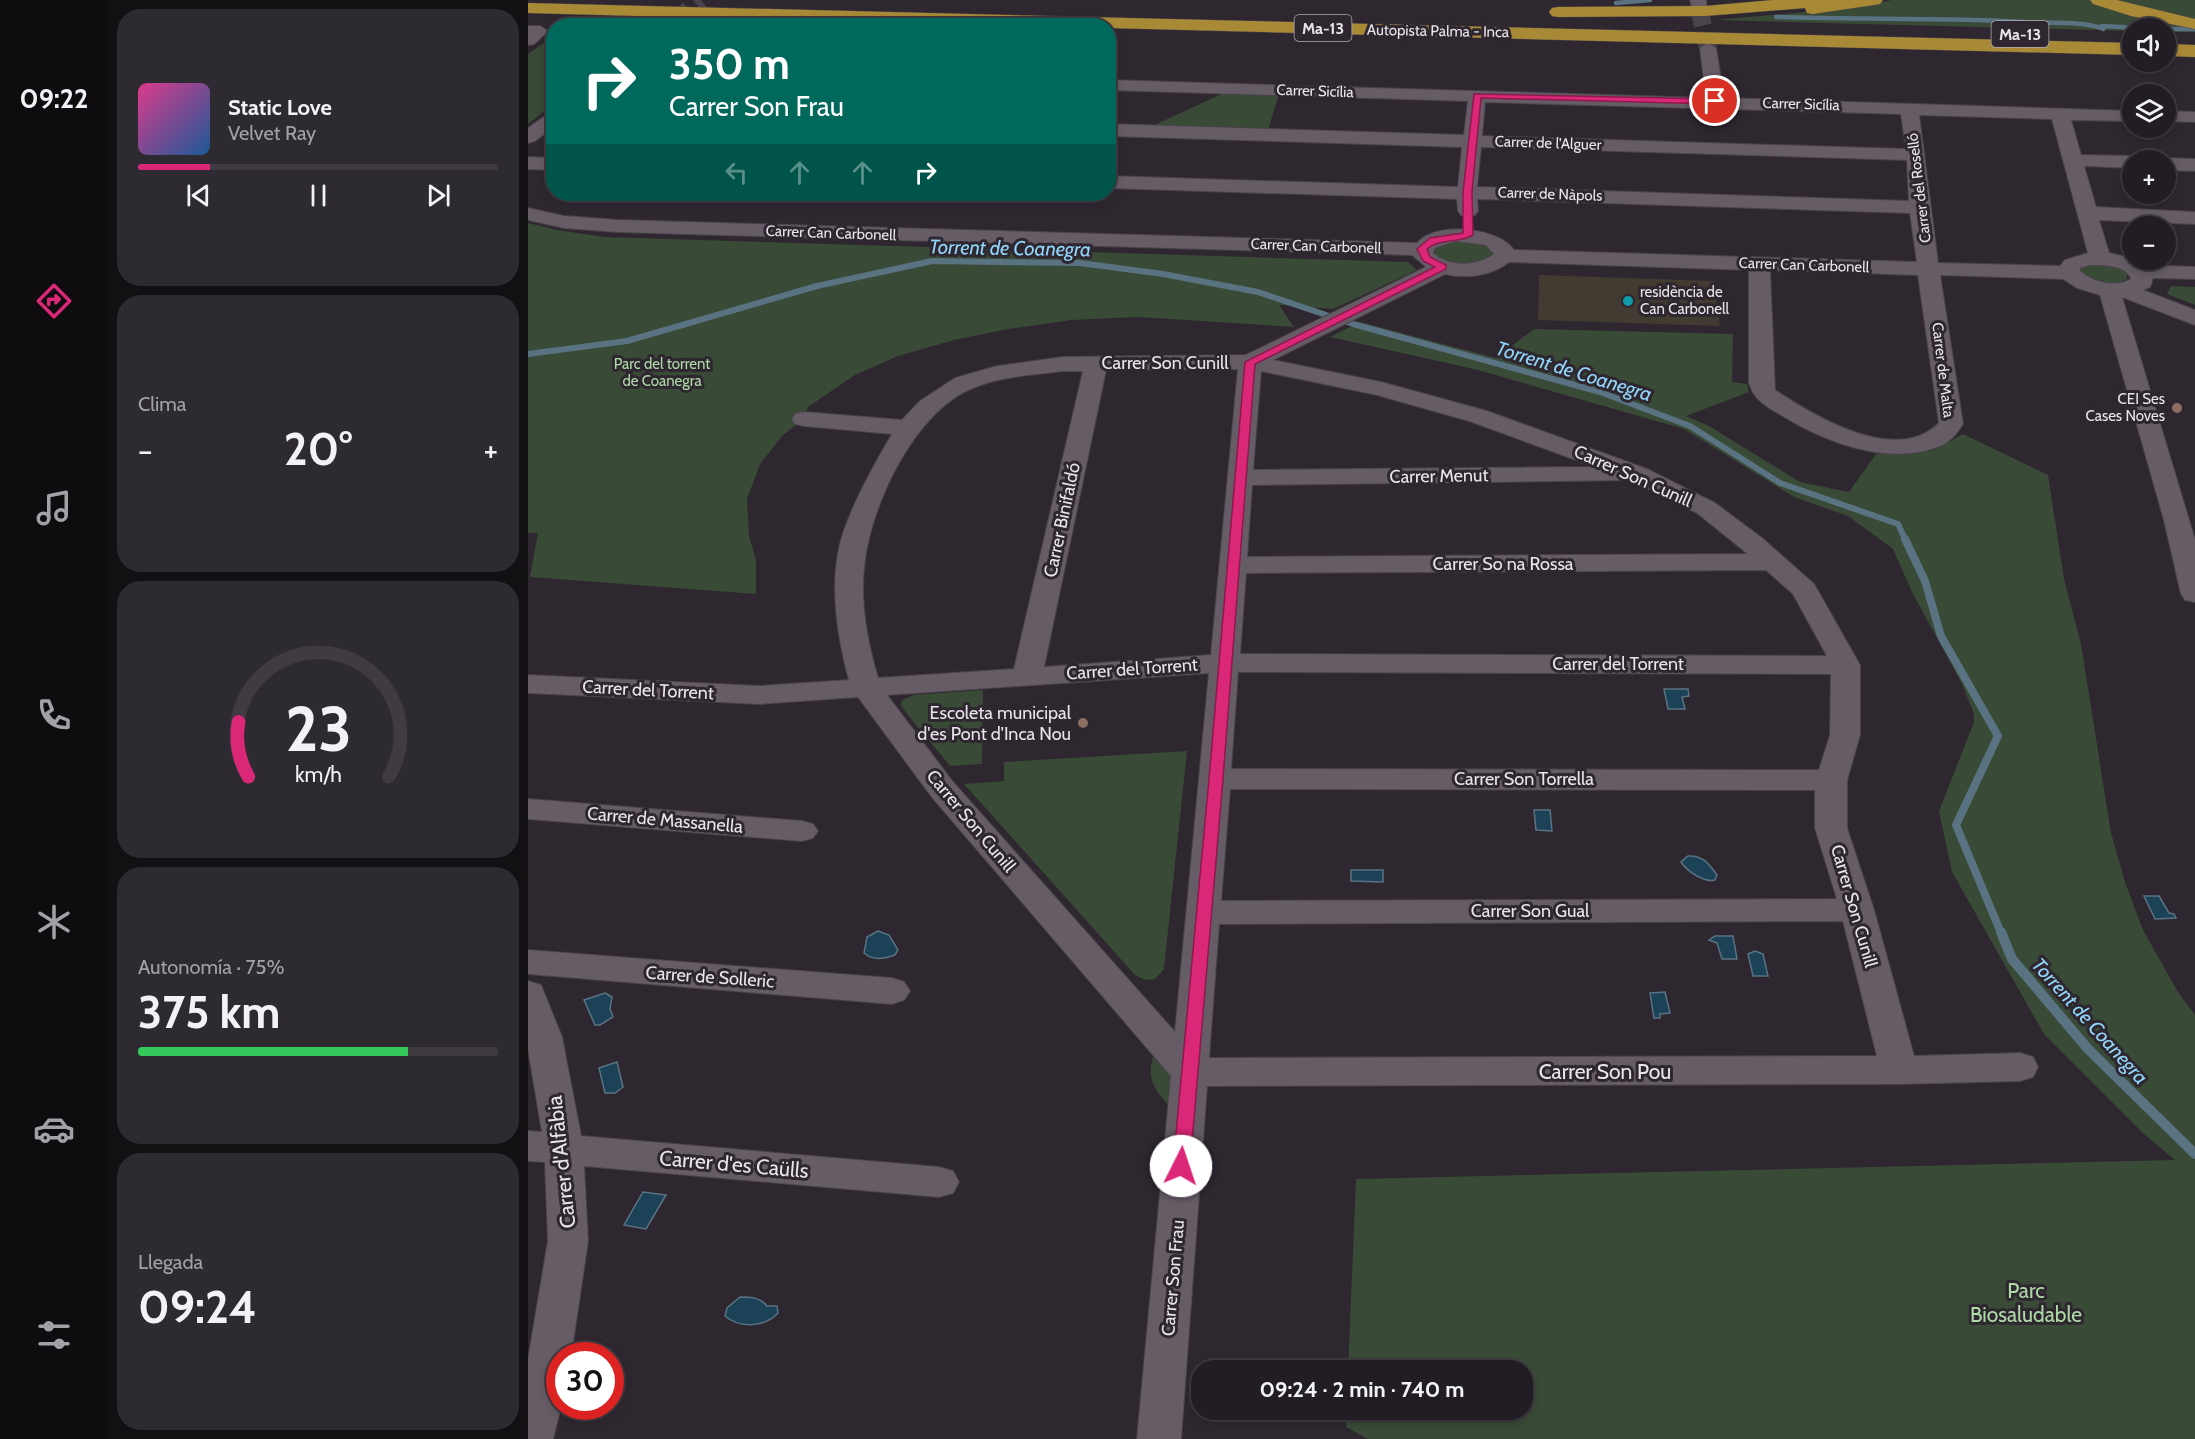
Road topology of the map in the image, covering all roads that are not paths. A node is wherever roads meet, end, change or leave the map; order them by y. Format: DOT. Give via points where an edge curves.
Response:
graph roads {
  1 [pos="699,0"];
  2 [pos="1835,0"];
  3 [pos="1874,0"];
  4 [pos="2099,0"];
  5 [pos="528,8"];
  6 [pos="1541,11"];
  7 [pos="919,18"];
  8 [pos="1566,22"];
  9 [pos="1116,23"];
  10 [pos="2195,24"];
  11 [pos="2122,37"];
  12 [pos="2176,38"];
  13 [pos="2195,38"];
  14 [pos="1708,48"];
  15 [pos="2122,49"];
  16 [pos="2176,50"];
  17 [pos="2195,51"];
  18 [pos="1116,85"];
  19 [pos="1477,96"];
  20 [pos="1715,101"];
  21 [pos="1909,108"];
  22 [pos="2060,114"];
  23 [pos="2122,116"];
  24 [pos="2176,116"];
  25 [pos="2195,117"];
  26 [pos="546,124"];
  27 [pos="1116,130"];
  28 [pos="528,137"];
  29 [pos="1472,141"];
  30 [pos="1916,155"];
  31 [pos="2072,160"];
  32 [pos="2122,162"];
  33 [pos="528,163"];
  34 [pos="546,164"];
  35 [pos="2176,164"];
  36 [pos="2195,165"];
  37 [pos="1116,182"];
  38 [pos="1467,192"];
  39 [pos="1919,207"];
  40 [pos="528,213"];
  41 [pos="2086,213"];
  42 [pos="2195,218"];
  43 [pos="1468,235"];
  44 [pos="1422,249"];
  45 [pos="1504,256"];
  46 [pos="2100,258"];
  47 [pos="1759,263"];
  48 [pos="1443,267"];
  49 [pos="1929,268"];
  50 [pos="2069,273"];
  51 [pos="2195,273"];
  52 [pos="2195,280"];
  53 [pos="2130,282"];
  54 [pos="2195,308"];
  55 [pos="2195,318"];
  56 [pos="1250,362"];
  57 [pos="1096,363"];
  58 [pos="804,419"];
  59 [pos="908,428"];
  60 [pos="1638,474"];
  61 [pos="1240,478"];
  62 [pos="1773,562"];
  63 [pos="1233,565"];
  64 [pos="2195,594"];
  65 [pos="1226,663"];
  66 [pos="1846,665"];
  67 [pos="1027,676"];
  68 [pos="528,684"];
  69 [pos="866,688"];
  70 [pos="1216,779"];
  71 [pos="1831,780"];
  72 [pos="528,809"];
  73 [pos="802,831"];
  74 [pos="1857,910"];
  75 [pos="1204,913"];
  76 [pos="528,962"];
  77 [pos="892,991"];
  78 [pos="528,994"];
  79 [pos="2020,1067"];
  80 [pos="1899,1070"];
  81 [pos="1189,1072"];
  82 [pos="546,1148"];
  83 [pos="939,1182"];
  84 [pos="537,1380"];
  85 [pos="531,1439"];
  86 [pos="1160,1439"];
  1 -- 8 [label="highway, Autopista Palma - Inca / Ma-13"];
  2 -- 6 [label="highway" via="1705,11"];
  3 -- 8 [label="highway" via="1748,15"];
  4 -- 10 [label="highway"];
  5 -- 7 [label="highway, Autopista Palma - Inca / Ma-13"];
  8 -- 11 [label="highway, Autopista Palma - Inca / Ma-13"];
  9 -- 15 [label="highway, Autopista Palma - Inca / Ma-13"];
  12 -- 13 [label="highway"];
  14 -- 20 [label="street"];
  16 -- 17 [label="highway"];
  18 -- 19 [label="street, Carrer Sicília"];
  19 -- 20 [label="street, Carrer Sicília"];
  19 -- 29 [label="street"];
  20 -- 21 [label="street, Carrer Sicília"];
  21 -- 22 [label="street, Carrer Sicília"];
  21 -- 30 [label="street, Carrer del Roselló"];
  22 -- 23 [label="street, Carrer Sicília"];
  22 -- 31 [label="street"];
  24 -- 25 [label="street"];
  26 -- 28 [label="street"];
  27 -- 29 [label="street, Carrer de l'Alguer"];
  29 -- 30 [label="street, Carrer de l'Alguer"];
  29 -- 38 [label="street"];
  30 -- 39 [label="street, Carrer del Roselló"];
  31 -- 32 [label="street"];
  31 -- 41 [label="street"];
  33 -- 34 [label="street"];
  35 -- 36 [label="street"];
  37 -- 38 [label="street, Carrer de Nàpols"];
  38 -- 39 [label="street, Carrer de Nàpols"];
  38 -- 43 [label="street"];
  39 -- 49 [label="street, Carrer del Roselló"];
  40 -- 44 [label="street, Carrer Can Carbonell" via="564,222 629,226"];
  41 -- 42 [label="street"];
  41 -- 46 [label="street"];
  43 -- 44 [label="street" via="1433,240"];
  43 -- 45 [label="street" via="1500,245"];
  44 -- 48 [label="street" via="1426,259"];
  45 -- 47 [label="street, Carrer Can Carbonell"];
  45 -- 48 [label="street" via="1481,268"];
  46 -- 50 [label="street" via="2079,260 2068,268"];
  46 -- 53 [label="street" via="2122,262"];
  47 -- 49 [label="street, Carrer Can Carbonell"];
  47 -- 49 [label="street, Carrer de Malta" via="1764,393 1838,435 1881,446 1934,440 1951,424"];
  48 -- 56 [label="street"];
  49 -- 50 [label="street, Carrer Can Carbonell"];
  50 -- 53 [label="street" via="2080,281"];
  51 -- 53 [label="street"];
  52 -- 53 [label="street"];
  53 -- 54 [label="street"];
  53 -- 55 [label="street"];
  53 -- 64 [label="street"];
  56 -- 57 [label="street, Carrer Son Cunill"];
  56 -- 60 [label="street, Carrer Son Cunill" via="1381,389 1478,416"];
  56 -- 61 [label="street, Carrer Son Frau"];
  57 -- 59 [label="street, Carrer Son Cunill" via="1034,367 963,383 935,401"];
  57 -- 67 [label="street, Carrer Binifaldó"];
  58 -- 59 [label="street"];
  59 -- 69 [label="street, Carrer Son Cunill" via="866,506 851,561 851,620"];
  60 -- 61 [label="street, Carrer Menut"];
  60 -- 62 [label="street, Carrer Son Cunill" via="1706,508"];
  61 -- 63 [label="street, Carrer Son Frau"];
  62 -- 63 [label="street, Carrer So na Rossa"];
  62 -- 66 [label="street, Carrer Son Cunill" via="1804,590"];
  63 -- 65 [label="street, Carrer Son Frau"];
  65 -- 66 [label="street, Carrer del Torrent"];
  65 -- 67 [label="street, Carrer del Torrent"];
  65 -- 70 [label="street, Carrer Son Frau"];
  66 -- 71 [label="street, Carrer Son Cunill" via="1845,735"];
  67 -- 69 [label="street, Carrer del Torrent"];
  68 -- 69 [label="street, Carrer del Torrent" via="760,695"];
  69 -- 81 [label="street, Carrer Son Cunill" via="942,789"];
  70 -- 71 [label="street, Carrer Son Torrella"];
  70 -- 75 [label="street, Carrer Son Frau"];
  71 -- 74 [label="street, Carrer Son Cunill" via="1831,828"];
  72 -- 73 [label="street, Carrer de Massanella"];
  74 -- 75 [label="street, Carrer Son Gual"];
  74 -- 80 [label="street, Carrer Son Cunill"];
  75 -- 81 [label="street, Carrer Son Frau"];
  76 -- 77 [label="street, Carrer de Solleric"];
  78 -- 82 [label="street, Carrer d'Alfàbia" via="544,1037"];
  79 -- 80 [label="street, Carrer Son Pou"];
  80 -- 81 [label="street, Carrer Son Pou"];
  81 -- 86 [label="street, Carrer Son Frau"];
  82 -- 83 [label="street, Carrer d'es Caülls"];
  82 -- 84 [label="street, Carrer d'Alfàbia" via="568,1241"];
  84 -- 85 [label="street, Carrer d'Alfàbia"];
}
